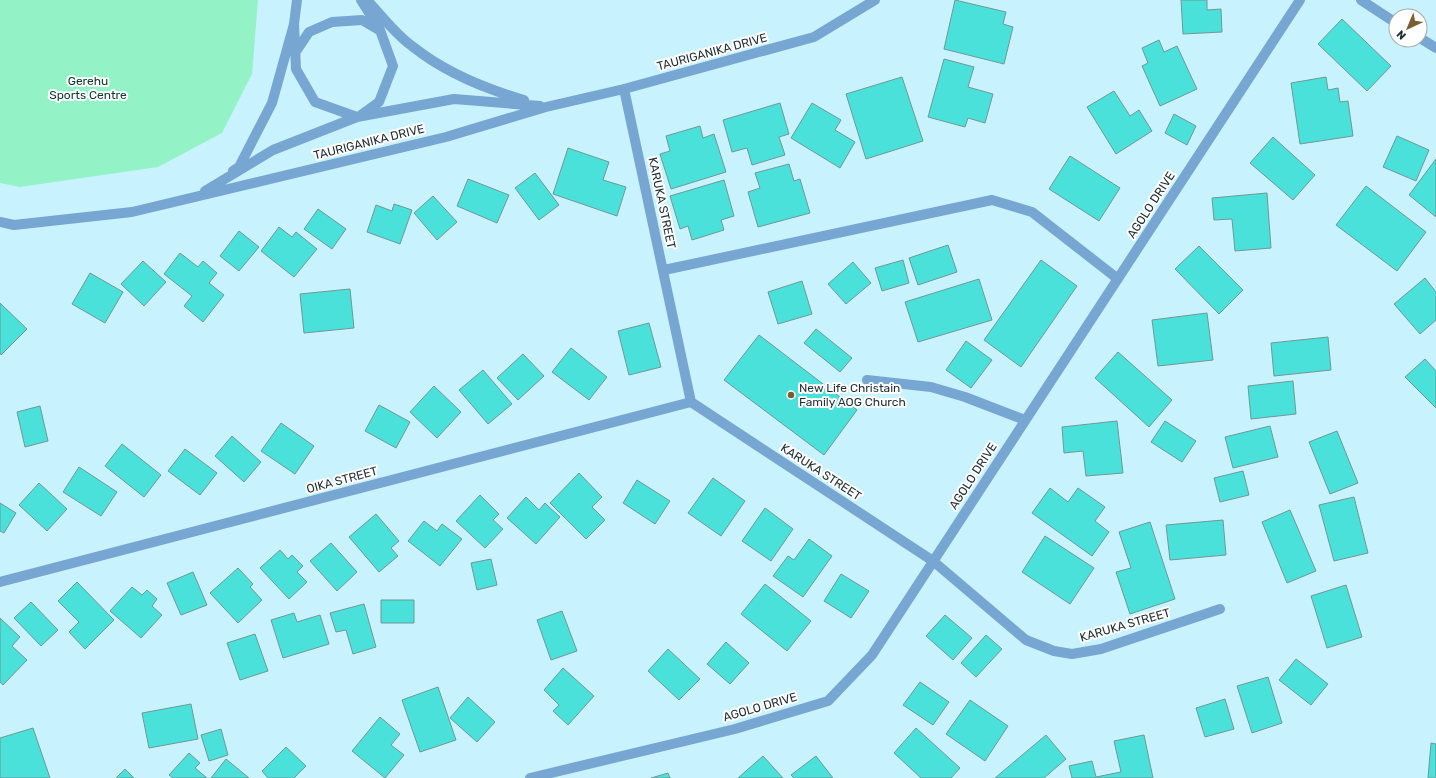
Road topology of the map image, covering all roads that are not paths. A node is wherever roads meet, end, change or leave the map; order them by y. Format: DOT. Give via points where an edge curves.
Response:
graph roads {
  1 [pos="297,0"];
  2 [pos="361,0"];
  3 [pos="367,0"];
  4 [pos="875,0"];
  5 [pos="1300,0"];
  6 [pos="1361,0"];
  7 [pos="1388,18"];
  8 [pos="294,24"];
  9 [pos="380,30"];
  10 [pos="295,53"];
  11 [pos="624,89"];
  12 [pos="546,107"];
  13 [pos="357,117"];
  14 [pos="197,196"];
  15 [pos="0,222"];
  16 [pos="664,270"];
  17 [pos="1118,279"];
  18 [pos="868,380"];
  19 [pos="691,402"];
  20 [pos="1025,420"];
  21 [pos="933,561"];
  22 [pos="0,582"];
  23 [pos="1220,610"];
  24 [pos="530,778"];
  1 -- 8 [label="street"];
  2 -- 9 [label="street"];
  3 -- 12 [label="street" via="411,46 446,68 501,93"];
  4 -- 11 [label="street, TAURIGANIKA DRIVE" via="814,37"];
  5 -- 17 [label="street, AGOLO DRIVE"];
  6 -- 7 [label="street"];
  8 -- 10 [label="street"];
  8 -- 14 [label="street" via="272,103 239,167"];
  9 -- 10 [label="street" via="362,20 332,22 309,32"];
  9 -- 13 [label="street" via="393,66 379,102"];
  10 -- 13 [label="street" via="296,69 315,102"];
  11 -- 12 [label="street, TAURIGANIKA DRIVE"];
  11 -- 16 [label="street, KARUKA STREET"];
  12 -- 13 [label="street, TAURIGANIKA DRIVE" via="454,99"];
  12 -- 14 [label="street, TAURIGANIKA DRIVE" via="446,137"];
  13 -- 14 [label="street, TAURIGANIKA DRIVE" via="273,150"];
  14 -- 15 [label="street, TAURIGANIKA DRIVE" via="132,212 14,225"];
  16 -- 17 [label="street" via="992,200 1032,212"];
  16 -- 19 [label="street, KARUKA STREET"];
  17 -- 20 [label="street, AGOLO DRIVE"];
  18 -- 20 [label="street" via="931,387"];
  19 -- 21 [label="street, KARUKA STREET"];
  19 -- 22 [label="street, OIKA STREET"];
  20 -- 21 [label="street, AGOLO DRIVE"];
  21 -- 23 [label="street, KARUKA STREET" via="1026,640 1072,654 1101,648"];
  21 -- 24 [label="street, AGOLO DRIVE" via="872,655 828,701 735,728"];
}
